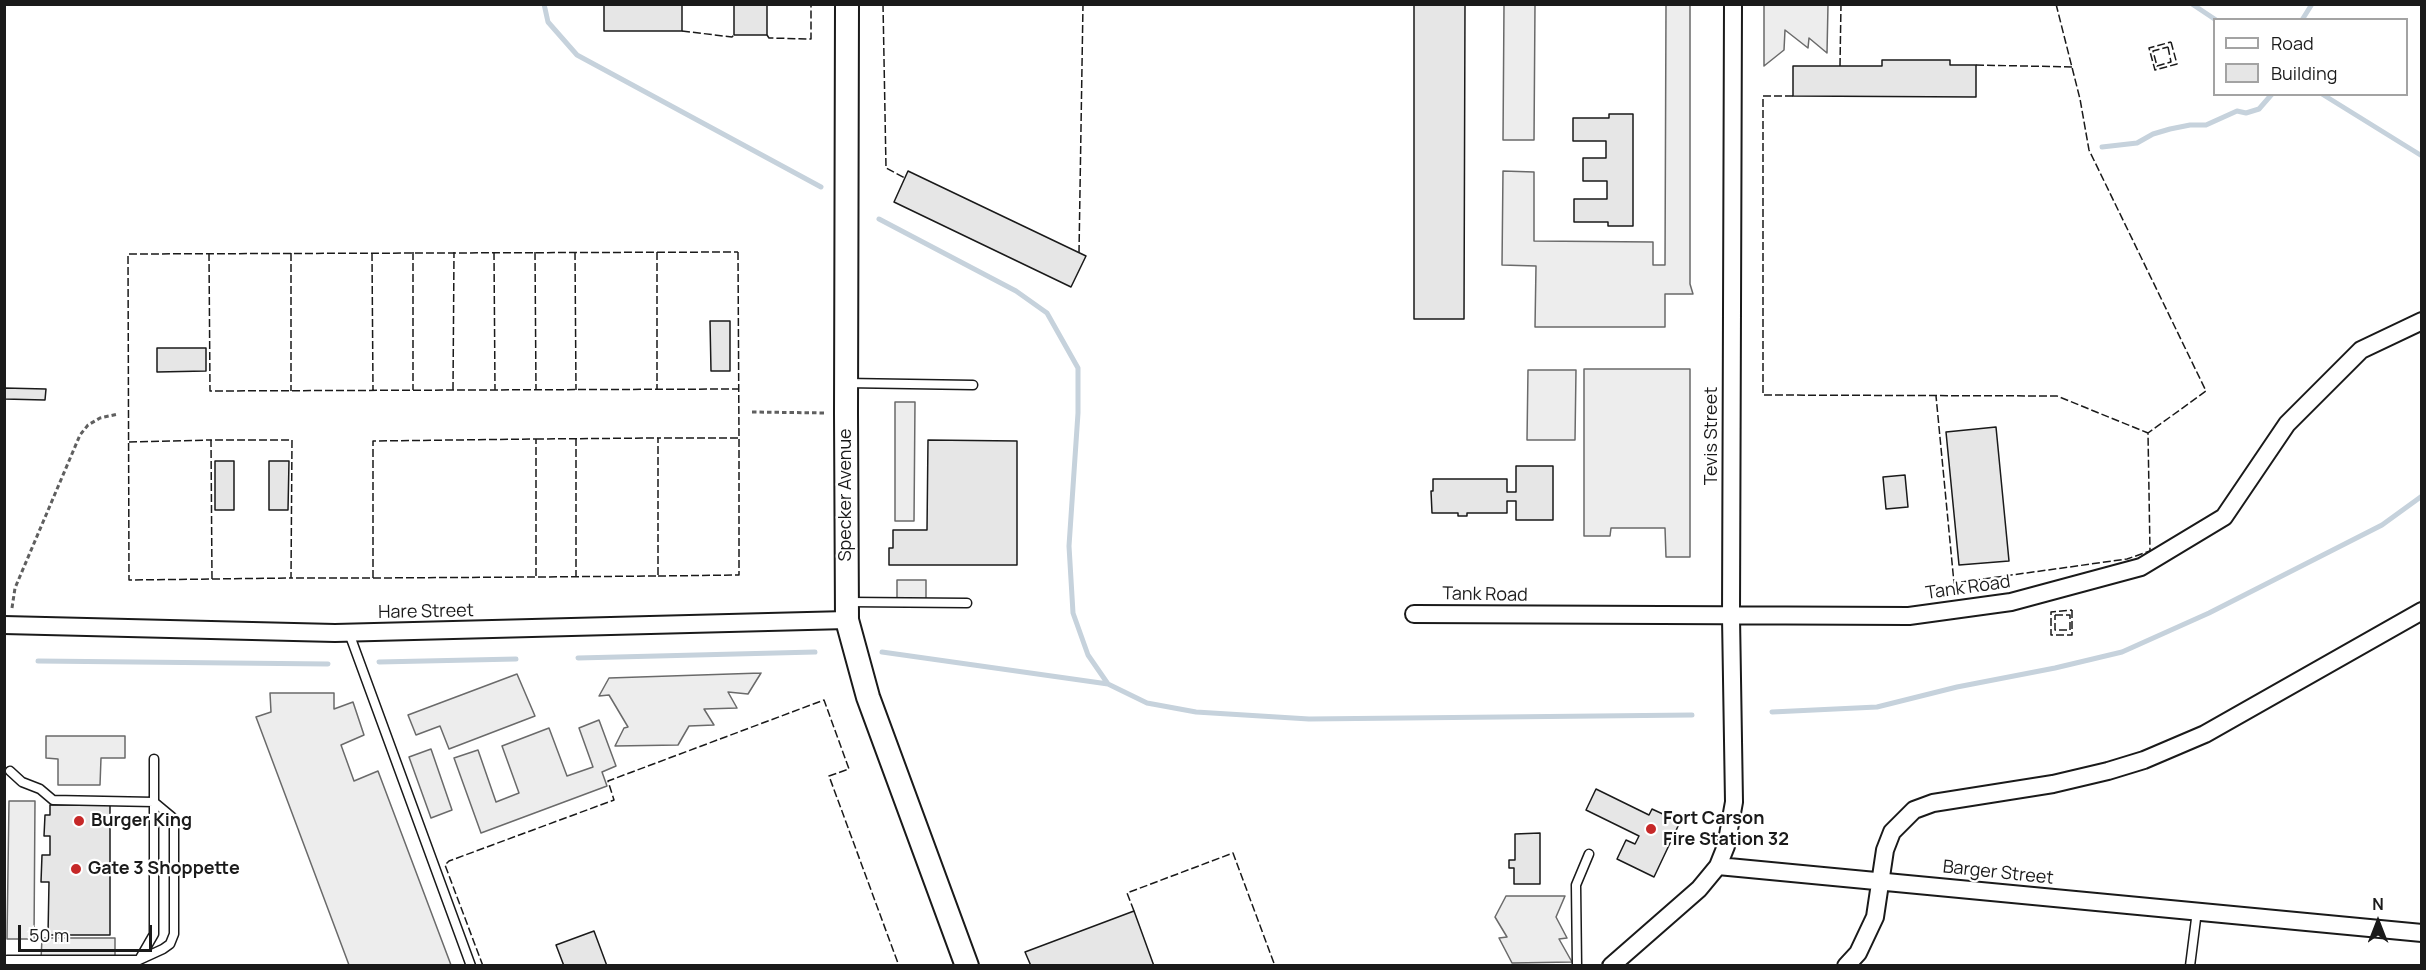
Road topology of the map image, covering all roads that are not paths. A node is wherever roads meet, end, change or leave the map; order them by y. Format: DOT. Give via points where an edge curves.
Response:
graph roads {
  1 [pos="847,4"];
  2 [pos="1733,4"];
  3 [pos="2421,321"];
  4 [pos="846,383"];
  5 [pos="973,385"];
  6 [pos="967,603"];
  7 [pos="847,611"];
  8 [pos="2421,611"];
  9 [pos="1414,614"];
  10 [pos="1731,617"];
  11 [pos="8,625"];
  12 [pos="349,633"];
  13 [pos="154,759"];
  14 [pos="10,771"];
  15 [pos="154,802"];
  16 [pos="1589,854"];
  17 [pos="1718,866"];
  18 [pos="1881,881"];
  19 [pos="2197,911"];
  20 [pos="2421,933"];
  21 [pos="7,960"];
  22 [pos="139,960"];
  23 [pos="471,966"];
  24 [pos="968,966"];
  25 [pos="1577,966"];
  26 [pos="1611,966"];
  27 [pos="1846,966"];
  28 [pos="2190,966"];
  1 -- 4 [label="street, Specker Avenue"];
  2 -- 10 [label="street, Tevis Street"];
  3 -- 10 [label="street, Tank Road" via="2361,350 2287,424 2224,517 2141,567 2011,602 1909,616"];
  4 -- 5 [label="lane"];
  4 -- 7 [label="street, Specker Avenue"];
  6 -- 7 [label="lane"];
  7 -- 12 [label="street, Hare Street"];
  7 -- 24 [label="street, Specker Avenue" via="868,697"];
  8 -- 18 [label="street" via="2205,734 2144,760 2086,776 1933,803 1914,810 1892,832 1885,849"];
  9 -- 10 [label="street, Tank Road"];
  10 -- 17 [label="street, Tevis Street" via="1734,802"];
  11 -- 12 [label="street, Hare Street"];
  12 -- 23 [label="lane"];
  13 -- 15 [label="lane"];
  14 -- 15 [label="lane" via="53,800"];
  15 -- 22 [label="lane" via="154,934"];
  15 -- 22 [label="lane" via="166,810 174,824 174,934 170,944"];
  16 -- 25 [label="lane" via="1576,885"];
  17 -- 18 [label="street, Barger Street"];
  17 -- 26 [label="street" via="1699,889"];
  18 -- 19 [label="street, Barger Street"];
  18 -- 27 [label="street" via="1875,917"];
  19 -- 20 [label="street, Barger Street"];
  19 -- 28 [label="lane"];
  21 -- 22 [label="lane"];
}
